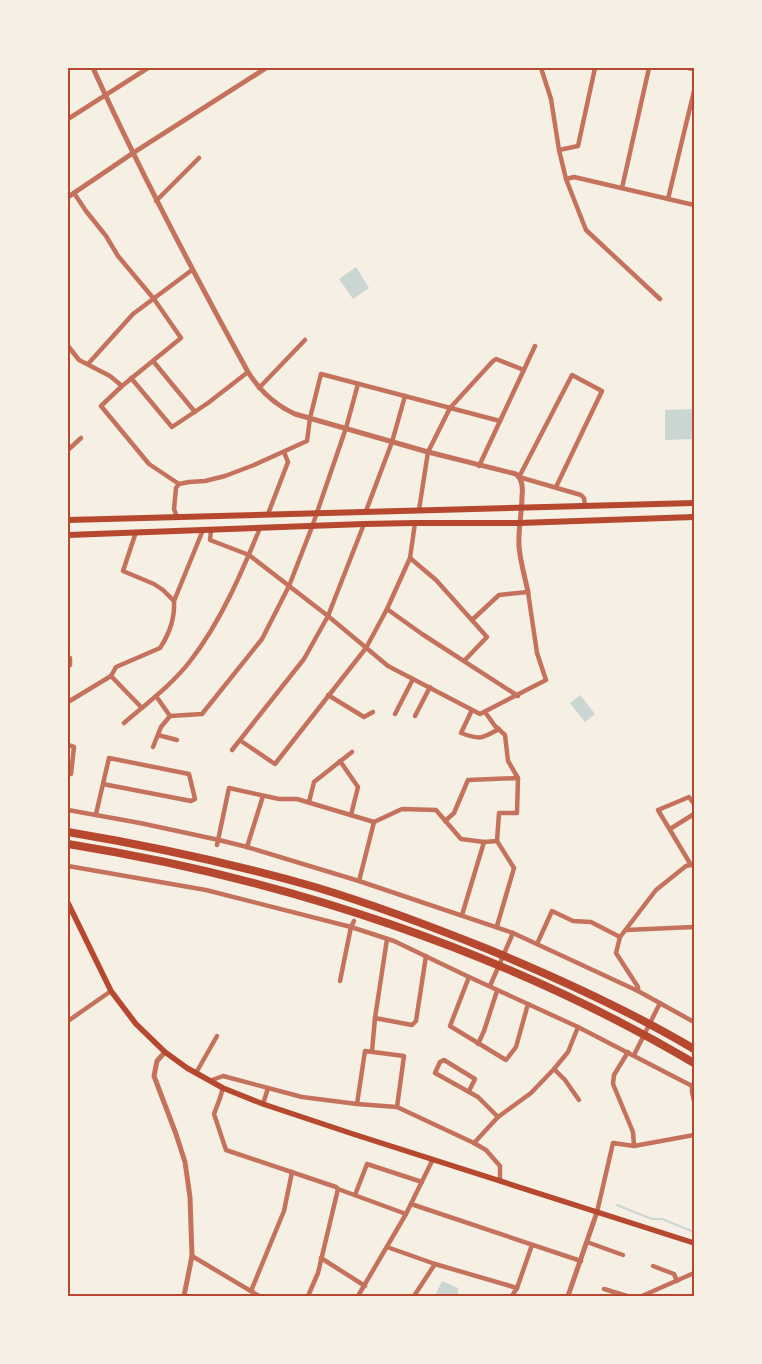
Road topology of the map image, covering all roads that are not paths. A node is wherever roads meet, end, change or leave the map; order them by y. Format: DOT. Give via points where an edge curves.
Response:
graph roads {
  1 [pos="93,68"];
  2 [pos="148,68"];
  3 [pos="266,68"];
  4 [pos="541,68"];
  5 [pos="595,68"];
  6 [pos="649,68"];
  7 [pos="688,68"];
  8 [pos="694,69"];
  9 [pos="694,90"];
  10 [pos="105,95"];
  11 [pos="68,119"];
  12 [pos="559,150"];
  13 [pos="133,153"];
  14 [pos="199,158"];
  15 [pos="566,179"];
  16 [pos="622,188"];
  17 [pos="74,193"];
  18 [pos="68,198"];
  19 [pos="668,199"];
  20 [pos="156,201"];
  21 [pos="694,205"];
  22 [pos="192,270"];
  23 [pos="154,299"];
  24 [pos="660,299"];
  25 [pos="305,340"];
  26 [pos="68,346"];
  27 [pos="535,346"];
  28 [pos="153,361"];
  29 [pos="88,364"];
  30 [pos="524,370"];
  31 [pos="248,372"];
  32 [pos="131,378"];
  33 [pos="358,384"];
  34 [pos="122,386"];
  35 [pos="259,388"];
  36 [pos="405,396"];
  37 [pos="450,408"];
  38 [pos="195,412"];
  39 [pos="310,418"];
  40 [pos="500,421"];
  41 [pos="346,428"];
  42 [pos="81,438"];
  43 [pos="392,442"];
  44 [pos="68,450"];
  45 [pos="284,452"];
  46 [pos="428,452"];
  47 [pos="479,466"];
  48 [pos="519,477"];
  49 [pos="179,484"];
  50 [pos="556,487"];
  51 [pos="694,503"];
  52 [pos="585,506"];
  53 [pos="522,507"];
  54 [pos="419,510"];
  55 [pos="366,511"];
  56 [pos="316,513"];
  57 [pos="268,514"];
  58 [pos="177,517"];
  59 [pos="694,517"];
  60 [pos="68,520"];
  61 [pos="415,522"];
  62 [pos="519,523"];
  63 [pos="364,524"];
  64 [pos="312,527"];
  65 [pos="260,528"];
  66 [pos="207,530"];
  67 [pos="136,532"];
  68 [pos="68,535"];
  69 [pos="249,555"];
  70 [pos="410,558"];
  71 [pos="290,586"];
  72 [pos="528,592"];
  73 [pos="174,600"];
  74 [pos="387,609"];
  75 [pos="328,616"];
  76 [pos="472,620"];
  77 [pos="366,648"];
  78 [pos="68,657"];
  79 [pos="464,661"];
  80 [pos="68,666"];
  81 [pos="111,676"];
  82 [pos="413,679"];
  83 [pos="430,687"];
  84 [pos="328,695"];
  85 [pos="156,696"];
  86 [pos="518,696"];
  87 [pos="68,702"];
  88 [pos="142,708"];
  89 [pos="472,710"];
  90 [pos="373,712"];
  91 [pos="485,712"];
  92 [pos="395,714"];
  93 [pos="170,716"];
  94 [pos="416,716"];
  95 [pos="124,722"];
  96 [pos="499,730"];
  97 [pos="158,735"];
  98 [pos="177,740"];
  99 [pos="241,741"];
  100 [pos="68,745"];
  101 [pos="153,746"];
  102 [pos="232,750"];
  103 [pos="352,752"];
  104 [pos="340,761"];
  105 [pos="68,774"];
  106 [pos="518,778"];
  107 [pos="103,784"];
  108 [pos="263,796"];
  109 [pos="309,802"];
  110 [pos="694,804"];
  111 [pos="68,810"];
  112 [pos="96,814"];
  113 [pos="694,814"];
  114 [pos="351,815"];
  115 [pos="445,820"];
  116 [pos="374,822"];
  117 [pos="670,829"];
  118 [pos="68,832"];
  119 [pos="497,841"];
  120 [pos="484,842"];
  121 [pos="218,843"];
  122 [pos="68,844"];
  123 [pos="247,847"];
  124 [pos="693,864"];
  125 [pos="68,866"];
  126 [pos="359,882"];
  127 [pos="208,884"];
  128 [pos="206,890"];
  129 [pos="68,904"];
  130 [pos="462,915"];
  131 [pos="354,921"];
  132 [pos="497,926"];
  133 [pos="350,927"];
  134 [pos="694,927"];
  135 [pos="626,930"];
  136 [pos="513,933"];
  137 [pos="620,937"];
  138 [pos="387,939"];
  139 [pos="537,944"];
  140 [pos="426,956"];
  141 [pos="469,978"];
  142 [pos="340,981"];
  143 [pos="490,986"];
  144 [pos="111,990"];
  145 [pos="498,991"];
  146 [pos="638,991"];
  147 [pos="660,1003"];
  148 [pos="528,1004"];
  149 [pos="376,1018"];
  150 [pos="68,1021"];
  151 [pos="694,1022"];
  152 [pos="578,1027"];
  153 [pos="217,1036"];
  154 [pos="478,1044"];
  155 [pos="694,1049"];
  156 [pos="372,1051"];
  157 [pos="165,1052"];
  158 [pos="628,1052"];
  159 [pos="634,1055"];
  160 [pos="694,1063"];
  161 [pos="554,1069"];
  162 [pos="196,1073"];
  163 [pos="212,1080"];
  164 [pos="694,1086"];
  165 [pos="223,1088"];
  166 [pos="268,1088"];
  167 [pos="469,1091"];
  168 [pos="579,1100"];
  169 [pos="694,1101"];
  170 [pos="263,1104"];
  171 [pos="357,1104"];
  172 [pos="397,1107"];
  173 [pos="498,1117"];
  174 [pos="694,1135"];
  175 [pos="474,1143"];
  176 [pos="634,1146"];
  177 [pos="433,1159"];
  178 [pos="292,1172"];
  179 [pos="500,1181"];
  180 [pos="422,1182"];
  181 [pos="338,1190"];
  182 [pos="355,1195"];
  183 [pos="411,1204"];
  184 [pos="596,1212"];
  185 [pos="406,1214"];
  186 [pos="587,1242"];
  187 [pos="694,1243"];
  188 [pos="532,1245"];
  189 [pos="388,1247"];
  190 [pos="623,1255"];
  191 [pos="192,1256"];
  192 [pos="321,1258"];
  193 [pos="581,1261"];
  194 [pos="434,1264"];
  195 [pos="653,1266"];
  196 [pos="694,1273"];
  197 [pos="678,1281"];
  198 [pos="365,1286"];
  199 [pos="517,1288"];
  200 [pos="604,1289"];
  201 [pos="251,1291"];
  202 [pos="184,1296"];
  203 [pos="259,1296"];
  204 [pos="308,1296"];
  205 [pos="358,1296"];
  206 [pos="414,1296"];
  207 [pos="512,1296"];
  208 [pos="568,1296"];
  209 [pos="627,1296"];
  210 [pos="642,1296"];
  1 -- 10 [label="street"];
  2 -- 10 [label="street"];
  3 -- 13 [label="street"];
  4 -- 12 [label="street" via="551,99"];
  5 -- 12 [label="street" via="578,146"];
  6 -- 16 [label="street"];
  7 -- 8 [label="street"];
  9 -- 19 [label="street"];
  10 -- 11 [label="street"];
  10 -- 13 [label="street"];
  12 -- 15 [label="street"];
  13 -- 17 [label="street"];
  13 -- 20 [label="street"];
  14 -- 20 [label="street"];
  15 -- 16 [label="street" via="574,177"];
  15 -- 24 [label="street" via="586,230"];
  16 -- 19 [label="street"];
  17 -- 18 [label="street"];
  17 -- 23 [label="street" via="118,256"];
  19 -- 21 [label="street"];
  20 -- 22 [label="street"];
  22 -- 23 [label="street"];
  22 -- 31 [label="street"];
  23 -- 28 [label="street" via="181,338"];
  23 -- 29 [label="street" via="133,314"];
  25 -- 35 [label="street"];
  26 -- 29 [label="street" via="79,360"];
  27 -- 30 [label="street"];
  28 -- 32 [label="street"];
  28 -- 38 [label="street"];
  29 -- 34 [label="street"];
  30 -- 37 [label="street" via="493,361"];
  30 -- 40 [label="street"];
  31 -- 35 [label="street"];
  31 -- 38 [label="street"];
  32 -- 34 [label="street"];
  32 -- 38 [label="street" via="172,427"];
  33 -- 36 [label="street"];
  33 -- 39 [label="street" via="321,374"];
  33 -- 41 [label="street"];
  34 -- 49 [label="street" via="102,406 149,464"];
  35 -- 39 [label="street" via="286,410"];
  36 -- 37 [label="street"];
  36 -- 43 [label="street"];
  37 -- 40 [label="street"];
  37 -- 46 [label="street"];
  39 -- 41 [label="street"];
  39 -- 45 [label="street" via="307,441"];
  40 -- 47 [label="street"];
  41 -- 43 [label="street"];
  41 -- 56 [label="street"];
  42 -- 44 [label="street"];
  43 -- 46 [label="street"];
  43 -- 55 [label="street"];
  45 -- 49 [label="street" via="225,476"];
  45 -- 57 [label="street" via="288,462"];
  46 -- 47 [label="street"];
  46 -- 54 [label="street"];
  47 -- 48 [label="street"];
  48 -- 50 [label="street"];
  48 -- 50 [label="street" via="572,375 602,391"];
  48 -- 53 [label="street"];
  49 -- 58 [label="street" via="174,509"];
  50 -- 52 [label="street" via="581,495"];
  51 -- 52 [label="main road"];
  52 -- 53 [label="main road"];
  53 -- 54 [label="main road"];
  53 -- 62 [label="street"];
  54 -- 55 [label="main road"];
  55 -- 56 [label="main road"];
  56 -- 57 [label="main road"];
  56 -- 64 [label="street"];
  57 -- 58 [label="main road"];
  58 -- 60 [label="main road"];
  59 -- 62 [label="main road"];
  61 -- 62 [label="main road"];
  61 -- 63 [label="main road"];
  61 -- 70 [label="street"];
  62 -- 72 [label="street" via="519,548"];
  63 -- 64 [label="main road"];
  63 -- 75 [label="street"];
  64 -- 65 [label="main road"];
  64 -- 71 [label="street"];
  65 -- 66 [label="main road"];
  65 -- 69 [label="street"];
  66 -- 67 [label="main road"];
  66 -- 69 [label="street" via="210,540"];
  66 -- 73 [label="street"];
  67 -- 68 [label="main road"];
  67 -- 73 [label="street" via="123,571 154,584"];
  69 -- 71 [label="street"];
  69 -- 85 [label="street" via="220,616 196,654"];
  70 -- 74 [label="street"];
  70 -- 76 [label="street" via="436,580"];
  71 -- 75 [label="street"];
  71 -- 93 [label="street" via="262,639 202,714"];
  72 -- 76 [label="street" via="499,595"];
  72 -- 86 [label="street" via="537,653 546,680"];
  73 -- 81 [label="street" via="170,632 160,648 116,667"];
  74 -- 77 [label="street"];
  74 -- 79 [label="street"];
  75 -- 77 [label="street"];
  75 -- 99 [label="street" via="304,659"];
  76 -- 79 [label="street" via="487,637"];
  77 -- 82 [label="street" via="388,666"];
  77 -- 84 [label="street"];
  78 -- 80 [label="street"];
  79 -- 86 [label="street"];
  81 -- 87 [label="street"];
  81 -- 88 [label="street"];
  82 -- 83 [label="street"];
  82 -- 92 [label="street"];
  83 -- 89 [label="street"];
  83 -- 94 [label="street"];
  84 -- 90 [label="street" via="364,717"];
  84 -- 99 [label="street" via="275,764"];
  85 -- 88 [label="street"];
  85 -- 93 [label="street"];
  86 -- 91 [label="street"];
  88 -- 95 [label="street"];
  89 -- 91 [label="street" via="480,714"];
  89 -- 96 [label="street" via="461,733 476,738"];
  91 -- 96 [label="street"];
  93 -- 97 [label="street"];
  96 -- 106 [label="street" via="505,735 508,761"];
  97 -- 98 [label="street"];
  97 -- 101 [label="street"];
  99 -- 102 [label="street"];
  100 -- 105 [label="street" via="74,747 71,774"];
  103 -- 104 [label="street"];
  104 -- 109 [label="street" via="314,782"];
  104 -- 114 [label="street" via="358,788"];
  106 -- 115 [label="street" via="468,780 454,813"];
  106 -- 119 [label="street" via="517,813 498,813"];
  107 -- 107 [label="street" via="109,758 189,774 195,799 191,801"];
  107 -- 112 [label="street"];
  108 -- 109 [label="street"];
  108 -- 121 [label="street" via="230,788"];
  108 -- 123 [label="street"];
  109 -- 114 [label="street"];
  110 -- 117 [label="street" via="689,797 658,810"];
  111 -- 112 [label="street"];
  112 -- 121 [label="street"];
  113 -- 117 [label="street"];
  114 -- 116 [label="street"];
  115 -- 116 [label="street" via="436,810 402,809"];
  115 -- 120 [label="street" via="461,839"];
  116 -- 126 [label="street"];
  117 -- 124 [label="street"];
  118 -- 155 [label="highway" via="245,868 442,930 618,1008"];
  119 -- 120 [label="street"];
  119 -- 132 [label="street" via="514,868"];
  120 -- 130 [label="street"];
  121 -- 123 [label="street"];
  122 -- 160 [label="highway" via="242,880 373,918 517,974"];
  123 -- 126 [label="street"];
  124 -- 135 [label="street" via="656,890"];
  125 -- 128 [label="street"];
  126 -- 130 [label="street" via="365,887"];
  127 -- 128 [label="street"];
  128 -- 133 [label="street"];
  129 -- 144 [label="main road"];
  130 -- 132 [label="street"];
  131 -- 133 [label="street"];
  132 -- 136 [label="street"];
  133 -- 138 [label="street"];
  133 -- 142 [label="street"];
  134 -- 135 [label="street"];
  135 -- 137 [label="street"];
  136 -- 139 [label="street"];
  136 -- 143 [label="street"];
  137 -- 139 [label="street" via="591,922 574,921 552,911"];
  137 -- 146 [label="street" via="616,952"];
  138 -- 140 [label="street"];
  138 -- 149 [label="street"];
  139 -- 146 [label="street"];
  140 -- 141 [label="street"];
  140 -- 149 [label="street" via="416,1021 412,1025"];
  141 -- 143 [label="street"];
  141 -- 154 [label="street" via="450,1026"];
  143 -- 145 [label="street"];
  144 -- 150 [label="street"];
  144 -- 157 [label="main road" via="136,1024"];
  145 -- 148 [label="street"];
  145 -- 154 [label="street"];
  146 -- 147 [label="street"];
  147 -- 151 [label="street"];
  147 -- 159 [label="street"];
  148 -- 152 [label="street"];
  148 -- 154 [label="street" via="516,1048 506,1060"];
  149 -- 156 [label="street"];
  152 -- 158 [label="street"];
  152 -- 161 [label="street" via="568,1052"];
  153 -- 162 [label="street"];
  156 -- 171 [label="street" via="364,1051"];
  156 -- 172 [label="street" via="404,1056"];
  157 -- 162 [label="main road"];
  157 -- 191 [label="street" via="157,1062 154,1076 186,1162"];
  158 -- 159 [label="street"];
  158 -- 176 [label="street" via="614,1075 613,1084 633,1132"];
  159 -- 164 [label="street"];
  161 -- 168 [label="street"];
  161 -- 173 [label="street" via="530,1094"];
  162 -- 163 [label="main road"];
  163 -- 165 [label="main road"];
  163 -- 166 [label="street" via="223,1076"];
  164 -- 169 [label="street"];
  165 -- 170 [label="main road"];
  165 -- 178 [label="street" via="214,1114 226,1150"];
  166 -- 170 [label="street"];
  166 -- 171 [label="street" via="302,1097"];
  167 -- 167 [label="street" via="435,1073 440,1062 444,1060 475,1079"];
  167 -- 173 [label="street"];
  170 -- 177 [label="main road"];
  171 -- 172 [label="street"];
  172 -- 175 [label="street"];
  173 -- 175 [label="street"];
  174 -- 176 [label="street"];
  175 -- 179 [label="street" via="486,1150 500,1166"];
  176 -- 184 [label="street" via="613,1143"];
  177 -- 179 [label="main road"];
  177 -- 180 [label="street"];
  178 -- 181 [label="street"];
  178 -- 201 [label="street" via="284,1210"];
  179 -- 184 [label="main road"];
  180 -- 182 [label="street" via="366,1164"];
  180 -- 183 [label="street"];
  181 -- 182 [label="street"];
  181 -- 192 [label="street"];
  182 -- 185 [label="street"];
  183 -- 185 [label="street"];
  183 -- 188 [label="street"];
  184 -- 186 [label="street"];
  184 -- 187 [label="main road"];
  185 -- 189 [label="street"];
  186 -- 190 [label="street"];
  186 -- 193 [label="street"];
  188 -- 193 [label="street"];
  188 -- 199 [label="street"];
  189 -- 194 [label="street"];
  189 -- 198 [label="street"];
  191 -- 201 [label="street"];
  191 -- 202 [label="street"];
  192 -- 198 [label="street"];
  192 -- 204 [label="street"];
  193 -- 208 [label="street"];
  194 -- 199 [label="street"];
  194 -- 206 [label="street"];
  195 -- 197 [label="street" via="674,1274"];
  196 -- 197 [label="street"];
  197 -- 210 [label="street"];
  198 -- 205 [label="street"];
  199 -- 207 [label="street"];
  200 -- 209 [label="street"];
  201 -- 203 [label="street"];
}
